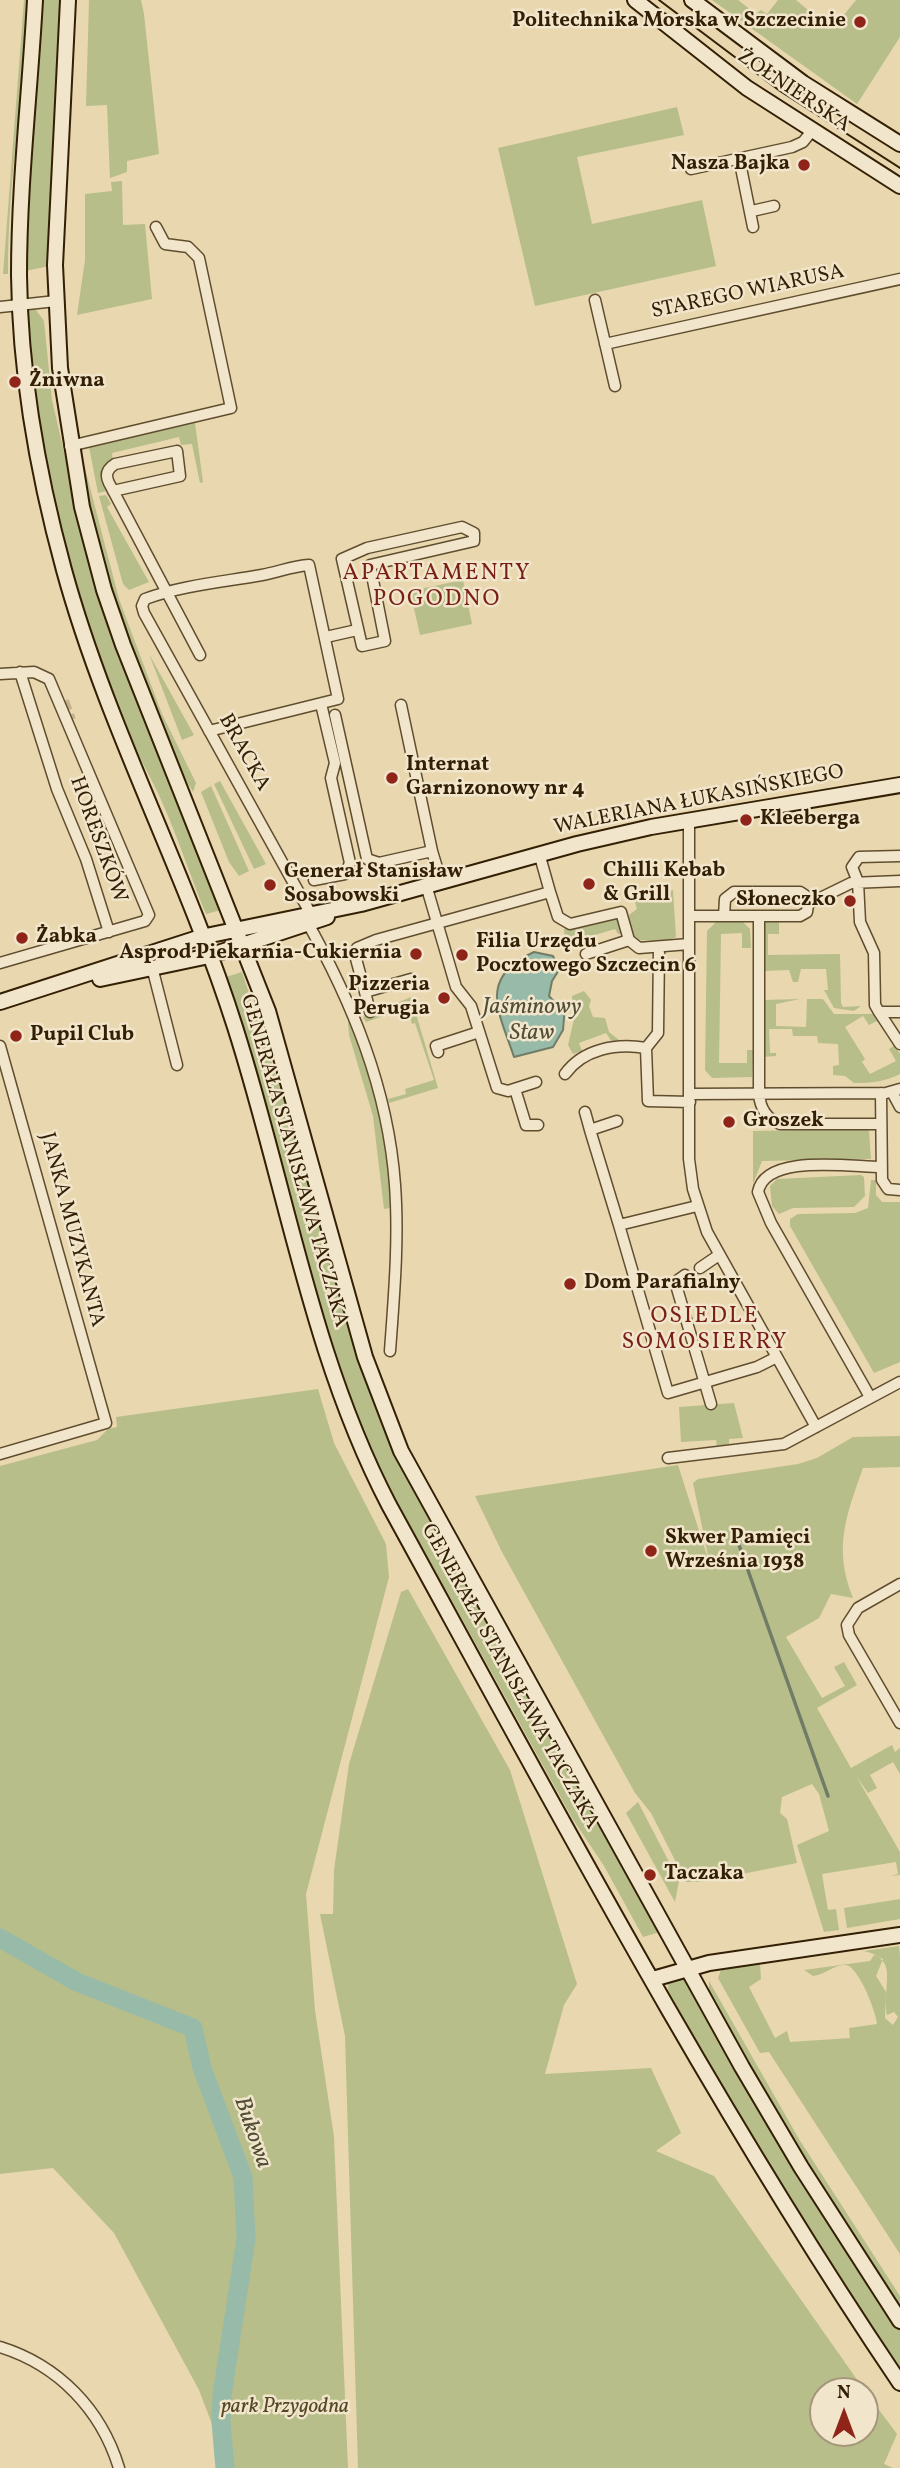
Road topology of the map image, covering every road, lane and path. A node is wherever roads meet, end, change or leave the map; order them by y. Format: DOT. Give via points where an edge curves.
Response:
graph roads {
  1 [pos="35,0"];
  2 [pos="68,0"];
  3 [pos="635,0"];
  4 [pos="692,0"];
  5 [pos="811,132"];
  6 [pos="900,144"];
  7 [pos="739,158"];
  8 [pos="691,169"];
  9 [pos="900,186"];
  10 [pos="774,206"];
  11 [pos="752,211"];
  12 [pos="156,227"];
  13 [pos="753,227"];
  14 [pos="900,279"];
  15 [pos="55,300"];
  16 [pos="595,300"];
  17 [pos="20,303"];
  18 [pos="0,307"];
  19 [pos="605,344"];
  20 [pos="615,386"];
  21 [pos="70,446"];
  22 [pos="113,491"];
  23 [pos="167,593"];
  24 [pos="357,630"];
  25 [pos="327,637"];
  26 [pos="200,655"];
  27 [pos="20,672"];
  28 [pos="0,674"];
  29 [pos="64,701"];
  30 [pos="321,704"];
  31 [pos="401,705"];
  32 [pos="335,715"];
  33 [pos="209,731"];
  34 [pos="900,785"];
  35 [pos="689,820"];
  36 [pos="432,851"];
  37 [pos="539,853"];
  38 [pos="900,856"];
  39 [pos="129,880"];
  40 [pos="314,880"];
  41 [pos="441,881"];
  42 [pos="900,881"];
  43 [pos="858,882"];
  44 [pos="426,885"];
  45 [pos="550,892"];
  46 [pos="808,904"];
  47 [pos="689,916"];
  48 [pos="724,916"];
  49 [pos="759,916"];
  50 [pos="309,918"];
  51 [pos="142,922"];
  52 [pos="438,924"];
  53 [pos="236,928"];
  54 [pos="109,932"];
  55 [pos="201,937"];
  56 [pos="629,940"];
  57 [pos="689,944"];
  58 [pos="244,946"];
  59 [pos="659,948"];
  60 [pos="586,954"];
  61 [pos="209,956"];
  62 [pos="0,963"];
  63 [pos="152,967"];
  64 [pos="411,979"];
  65 [pos="41,991"];
  66 [pos="365,992"];
  67 [pos="0,1002"];
  68 [pos="370,1012"];
  69 [pos="879,1012"];
  70 [pos="900,1012"];
  71 [pos="479,1032"];
  72 [pos="900,1044"];
  73 [pos="0,1046"];
  74 [pos="646,1048"];
  75 [pos="438,1052"];
  76 [pos="177,1065"];
  77 [pos="565,1074"];
  78 [pos="536,1082"];
  79 [pos="514,1089"];
  80 [pos="896,1091"];
  81 [pos="881,1093"];
  82 [pos="759,1094"];
  83 [pos="690,1098"];
  84 [pos="900,1107"];
  85 [pos="584,1112"];
  86 [pos="617,1121"];
  87 [pos="881,1124"];
  88 [pos="538,1125"];
  89 [pos="590,1130"];
  90 [pos="881,1167"];
  91 [pos="900,1190"];
  92 [pos="697,1206"];
  93 [pos="619,1225"];
  94 [pos="719,1255"];
  95 [pos="699,1268"];
  96 [pos="685,1275"];
  97 [pos="390,1351"];
  98 [pos="777,1357"];
  99 [pos="705,1382"];
  100 [pos="900,1382"];
  101 [pos="870,1397"];
  102 [pos="711,1404"];
  103 [pos="816,1427"];
  104 [pos="0,1454"];
  105 [pos="668,1458"];
  106 [pos="900,1584"];
  107 [pos="900,1723"];
  108 [pos="900,1935"];
  109 [pos="686,1967"];
  110 [pos="653,1979"];
  111 [pos="900,2321"];
  112 [pos="0,2347"];
  113 [pos="900,2383"];
  114 [pos="119,2468"];
  1 -- 17 [label="main road, GENERAŁA STANISŁAWA TACZAKA" via="20,222"];
  2 -- 15 [label="main road, GENERAŁA STANISŁAWA TACZAKA"];
  3 -- 5 [label="main road, ŻOŁNIERSKA" via="730,76"];
  4 -- 6 [label="main road, ŻOŁNIERSKA" via="803,83"];
  5 -- 7 [label="street" via="796,146"];
  5 -- 9 [label="main road, ŻOŁNIERSKA"];
  7 -- 8 [label="street"];
  7 -- 11 [label="street"];
  10 -- 11 [label="street"];
  11 -- 13 [label="street"];
  12 -- 21 [label="street" via="165,244 188,247 199,258 231,408"];
  14 -- 19 [label="street, STAREGO WIARUSA"];
  15 -- 17 [label="street"];
  15 -- 21 [label="main road, GENERAŁA STANISŁAWA TACZAKA"];
  16 -- 19 [label="street"];
  17 -- 18 [label="street"];
  17 -- 55 [label="main road, GENERAŁA STANISŁAWA TACZAKA" via="31,414 64,569 92,657"];
  19 -- 20 [label="street"];
  21 -- 53 [label="main road, GENERAŁA STANISŁAWA TACZAKA" via="104,590"];
  22 -- 22 [label="street" via="107,478 113,466 177,451 180,476"];
  22 -- 23 [label="street"];
  23 -- 25 [label="street" via="309,565"];
  23 -- 26 [label="street"];
  23 -- 33 [label="street, BRACKA" via="144,602 144,613"];
  24 -- 24 [label="street" via="341,562 344,557 367,548 470,529 475,537 471,542 370,565 385,641 362,646"];
  24 -- 25 [label="street"];
  25 -- 30 [label="street" via="340,696"];
  27 -- 28 [label="street"];
  27 -- 29 [label="street" via="34,666 48,670"];
  27 -- 51 [label="street" via="41,673 51,684 149,915"];
  27 -- 54 [label="street, HORESZKÓW"];
  30 -- 33 [label="street"];
  30 -- 40 [label="street" via="350,863 345,874"];
  31 -- 36 [label="street"];
  32 -- 36 [label="street" via="367,859 379,863"];
  33 -- 50 [label="street, BRACKA"];
  34 -- 35 [label="main road, WALERIANA ŁUKASIŃSKIEGO"];
  35 -- 37 [label="main road, WALERIANA ŁUKASIŃSKIEGO"];
  35 -- 47 [label="street"];
  36 -- 41 [label="street"];
  37 -- 41 [label="main road, WALERIANA ŁUKASIŃSKIEGO"];
  37 -- 45 [label="street"];
  38 -- 43 [label="street" via="855,860 852,871"];
  39 -- 51 [label="street" via="144,916"];
  41 -- 44 [label="main road, WALERIANA ŁUKASIŃSKIEGO"];
  42 -- 43 [label="street"];
  43 -- 46 [label="street"];
  43 -- 69 [label="street" via="860,922 874,953"];
  44 -- 50 [label="main road, WALERIANA ŁUKASIŃSKIEGO"];
  44 -- 52 [label="street"];
  45 -- 52 [label="street"];
  45 -- 56 [label="street" via="558,917 570,924 621,912"];
  46 -- 48 [label="street" via="800,892 734,892 725,899"];
  46 -- 49 [label="street" via="807,912 800,916"];
  47 -- 48 [label="street"];
  47 -- 57 [label="street"];
  48 -- 49 [label="street"];
  49 -- 82 [label="street"];
  50 -- 53 [label="main road, WALERIANA ŁUKASIŃSKIEGO"];
  50 -- 58 [label="main road, WALERIANA ŁUKASIŃSKIEGO"];
  50 -- 97 [label="street, BRACKA" via="357,1021 383,1105 396,1204"];
  51 -- 54 [label="street"];
  52 -- 66 [label="street" via="357,948"];
  52 -- 71 [label="street" via="456,987 471,1006"];
  53 -- 55 [label="main road, WALERIANA ŁUKASIŃSKIEGO"];
  53 -- 58 [label="main road, GENERAŁA STANISŁAWA TACZAKA"];
  54 -- 62 [label="street, HORESZKÓW"];
  55 -- 61 [label="main road, GENERAŁA STANISŁAWA TACZAKA"];
  55 -- 65 [label="main road, WALERIANA ŁUKASIŃSKIEGO"];
  56 -- 59 [label="street" via="639,948"];
  56 -- 60 [label="street"];
  57 -- 59 [label="street"];
  57 -- 83 [label="street"];
  58 -- 61 [label="main road, WALERIANA ŁUKASIŃSKIEGO"];
  58 -- 109 [label="main road, GENERAŁA STANISŁAWA TACZAKA" via="274,1030 365,1357 392,1431"];
  59 -- 74 [label="street" via="658,1033"];
  61 -- 63 [label="main road, WALERIANA ŁUKASIŃSKIEGO"];
  61 -- 110 [label="main road, GENERAŁA STANISŁAWA TACZAKA" via="250,1075 330,1363 364,1455"];
  63 -- 65 [label="main road, WALERIANA ŁUKASIŃSKIEGO"];
  63 -- 76 [label="street"];
  64 -- 66 [label="street"];
  65 -- 67 [label="main road, WALERIANA ŁUKASIŃSKIEGO"];
  66 -- 68 [label="street"];
  69 -- 70 [label="street"];
  69 -- 72 [label="street"];
  71 -- 75 [label="street" via="436,1046"];
  71 -- 79 [label="street" via="497,1087"];
  73 -- 104 [label="street, JANKA MUZYKANTA" via="106,1423"];
  74 -- 77 [label="street" via="616,1046 591,1053 575,1061"];
  74 -- 83 [label="street" via="648,1101"];
  78 -- 79 [label="street"];
  79 -- 88 [label="street" via="526,1125"];
  80 -- 81 [label="street"];
  80 -- 84 [label="street"];
  81 -- 82 [label="street"];
  81 -- 87 [label="street"];
  82 -- 83 [label="street"];
  82 -- 87 [label="street" via="766,1113 780,1124"];
  83 -- 92 [label="street" via="690,1169"];
  85 -- 89 [label="street"];
  86 -- 89 [label="street"];
  87 -- 90 [label="street"];
  89 -- 93 [label="street"];
  90 -- 91 [label="street" via="885,1187"];
  90 -- 101 [label="street" via="781,1167 766,1176 758,1192"];
  92 -- 93 [label="street"];
  92 -- 94 [label="street"];
  93 -- 99 [label="street" via="668,1393"];
  94 -- 95 [label="street"];
  94 -- 98 [label="street"];
  96 -- 99 [label="street" via="676,1285"];
  98 -- 99 [label="street"];
  98 -- 103 [label="street"];
  99 -- 102 [label="street"];
  100 -- 101 [label="street"];
  101 -- 103 [label="street"];
  103 -- 105 [label="street" via="774,1446"];
  106 -- 107 [label="street" via="858,1608 847,1625"];
  108 -- 109 [label="main road"];
  109 -- 110 [label="main road"];
  109 -- 111 [label="main road, GENERAŁA STANISŁAWA TACZAKA" via="801,2167"];
  110 -- 113 [label="main road, GENERAŁA STANISŁAWA TACZAKA" via="769,2182"];
  112 -- 114 [label="street" via="38,2363 75,2391 100,2425"];
}
